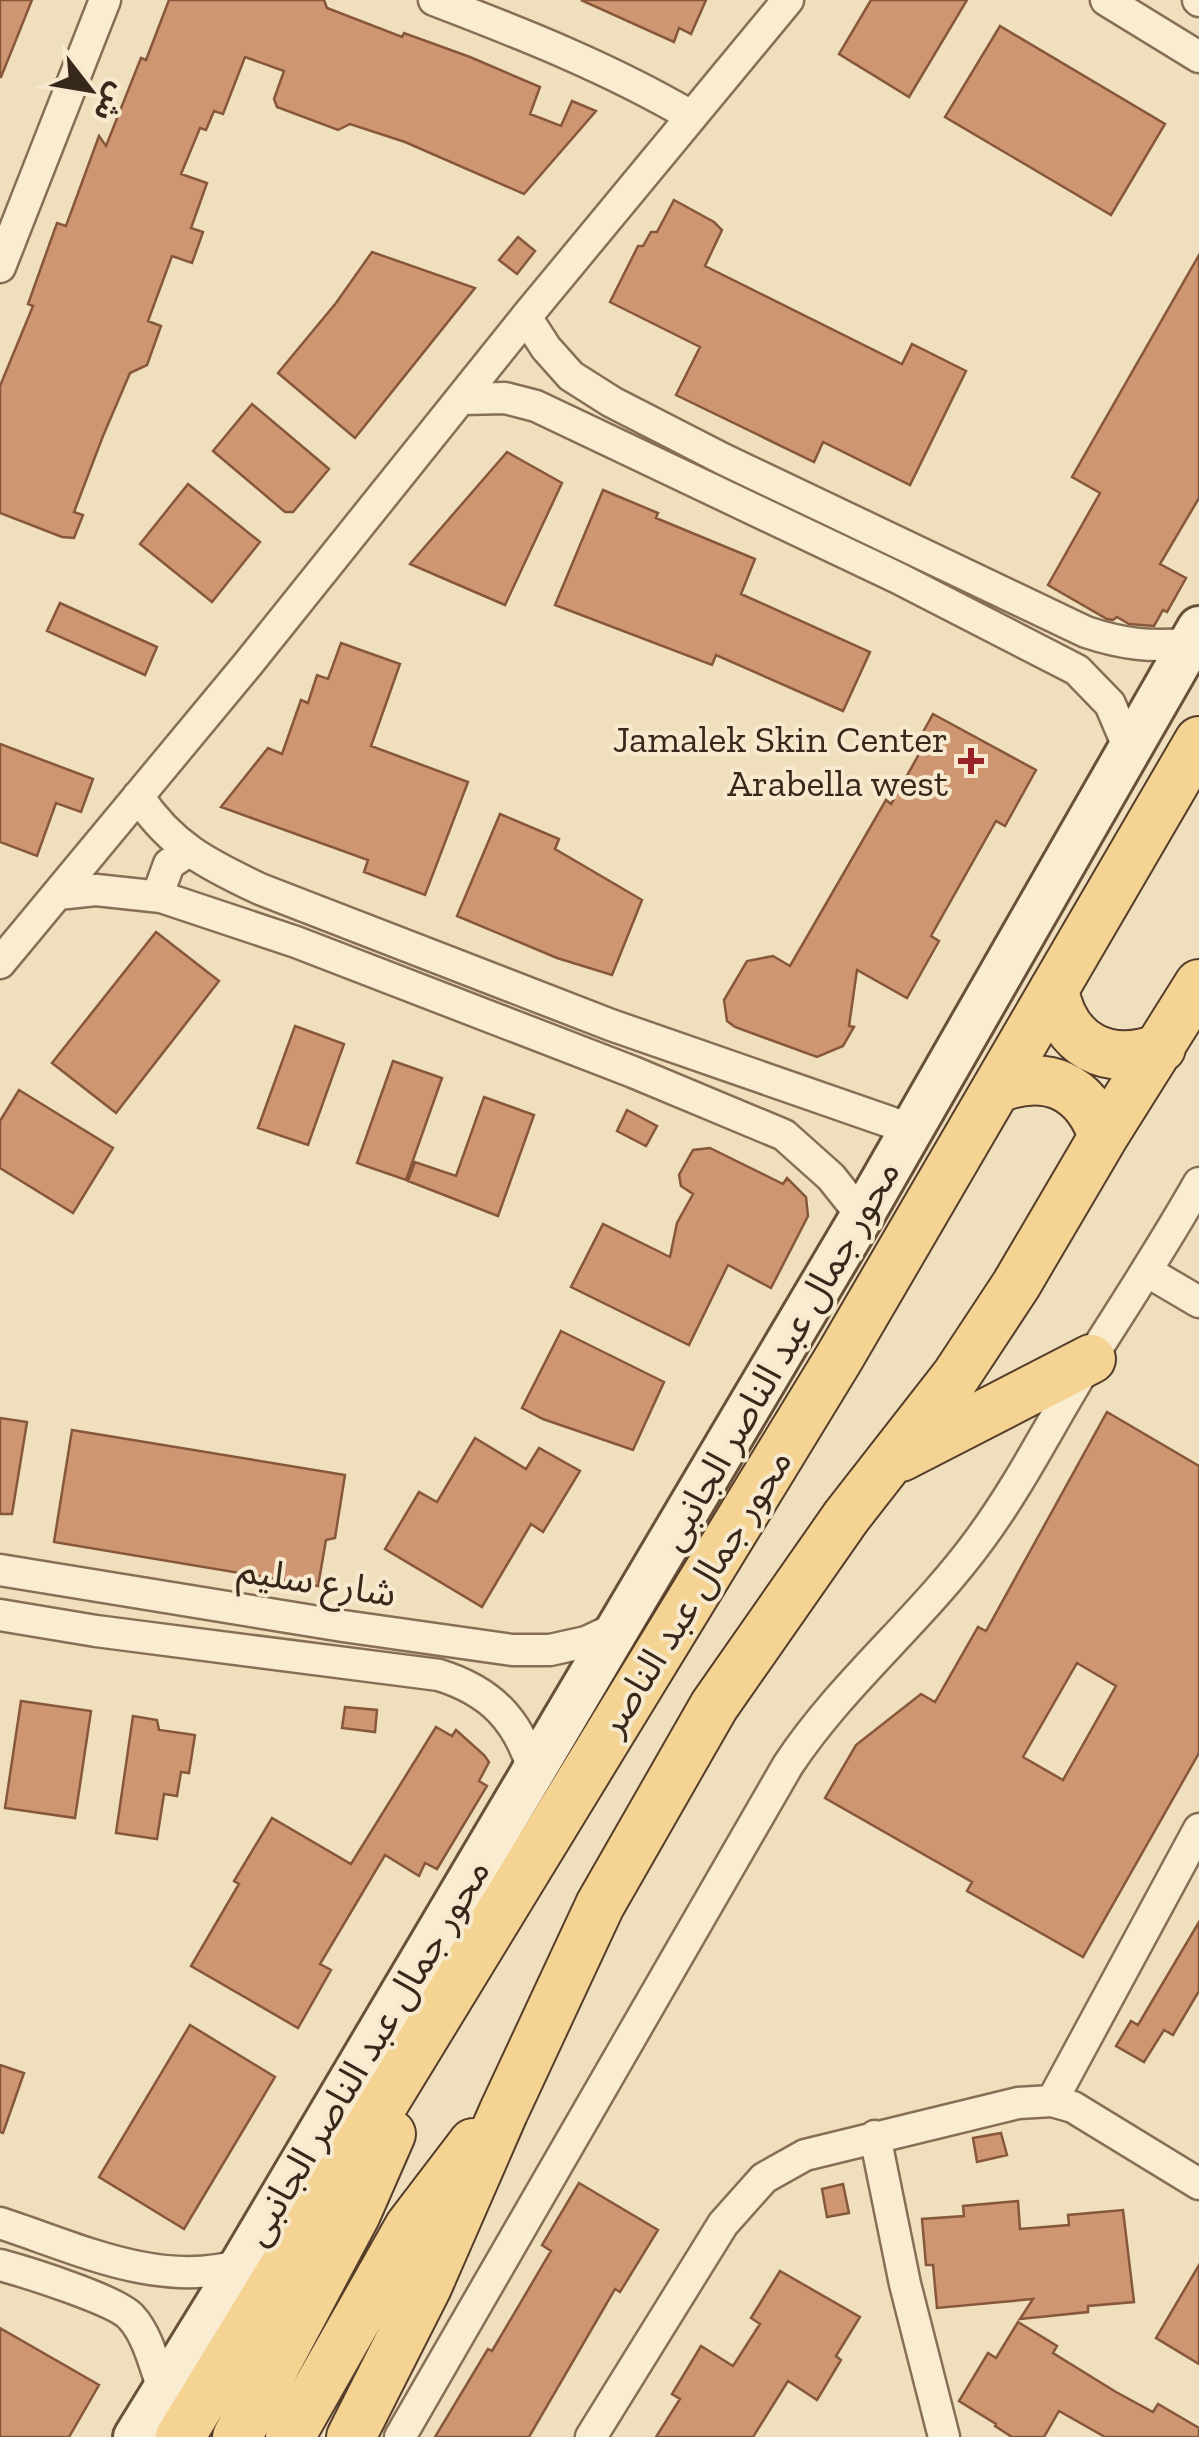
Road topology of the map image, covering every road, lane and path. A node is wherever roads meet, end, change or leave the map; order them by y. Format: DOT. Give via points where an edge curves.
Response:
graph roads {
  1 [pos="105,0"];
  2 [pos="434,0"];
  3 [pos="788,0"];
  4 [pos="1106,0"];
  5 [pos="1199,56"];
  6 [pos="691,116"];
  7 [pos="0,267"];
  8 [pos="526,317"];
  9 [pos="570,376"];
  10 [pos="463,400"];
  11 [pos="546,411"];
  12 [pos="914,548"];
  13 [pos="898,578"];
  14 [pos="1195,636"];
  15 [pos="1199,741"];
  16 [pos="1129,748"];
  17 [pos="138,796"];
  18 [pos="189,852"];
  19 [pos="58,894"];
  20 [pos="162,897"];
  21 [pos="0,963"];
  22 [pos="1199,984"];
  23 [pos="1054,988"];
  24 [pos="648,1038"];
  25 [pos="1160,1048"];
  26 [pos="633,1072"];
  27 [pos="998,1088"];
  28 [pos="910,1129"];
  29 [pos="1103,1137"];
  30 [pos="1199,1183"];
  31 [pos="862,1216"];
  32 [pos="1148,1272"];
  33 [pos="1199,1302"];
  34 [pos="1091,1358"];
  35 [pos="889,1463"];
  36 [pos="0,1570"];
  37 [pos="103,1587"];
  38 [pos="0,1615"];
  39 [pos="293,1618"];
  40 [pos="620,1626"];
  41 [pos="96,1630"];
  42 [pos="287,1654"];
  43 [pos="532,1770"];
  44 [pos="1199,1829"];
  45 [pos="423,2035"];
  46 [pos="1052,2101"];
  47 [pos="502,2112"];
  48 [pos="875,2136"];
  49 [pos="1199,2184"];
  50 [pos="0,2223"];
  51 [pos="0,2264"];
  52 [pos="126,2265"];
  53 [pos="257,2273"];
  54 [pos="110,2305"];
  55 [pos="163,2389"];
  56 [pos="134,2437"];
  57 [pos="180,2437"];
  58 [pos="237,2437"];
  59 [pos="290,2437"];
  60 [pos="351,2437"];
  61 [pos="400,2437"];
  62 [pos="591,2437"];
  63 [pos="944,2437"];
  1 -- 7 [label="street"];
  2 -- 6 [label="street" via="568,52"];
  3 -- 6 [label="street"];
  4 -- 5 [label="street"];
  6 -- 8 [label="street"];
  8 -- 9 [label="street"];
  8 -- 10 [label="street"];
  9 -- 11 [label="street" via="549,392"];
  9 -- 12 [label="street" via="723,459"];
  10 -- 11 [label="street" via="505,398"];
  10 -- 17 [label="street"];
  11 -- 13 [label="street"];
  12 -- 13 [label="street"];
  12 -- 14 [label="street" via="1086,632 1162,647"];
  13 -- 16 [label="street" via="1077,670 1110,704"];
  14 -- 16 [label="street, محور جمال عبد الناصر الجانبى"];
  15 -- 23 [label="main road, محور جمال عبد الناصر"];
  16 -- 28 [label="street, محور جمال عبد الناصر الجانبى"];
  17 -- 18 [label="street" via="159,827"];
  17 -- 19 [label="street"];
  18 -- 20 [label="street" via="168,864"];
  18 -- 24 [label="street" via="327,916"];
  19 -- 20 [label="street" via="96,890"];
  19 -- 21 [label="street"];
  20 -- 26 [label="street"];
  22 -- 25 [label="main road, محور جمال عبد الناصر"];
  23 -- 25 [label="main road" via="1063,1020 1098,1051 1130,1056"];
  23 -- 27 [label="main road, محور جمال عبد الناصر"];
  24 -- 26 [label="street"];
  24 -- 28 [label="street"];
  25 -- 29 [label="main road, محور جمال عبد الناصر"];
  26 -- 31 [label="street" via="784,1134"];
  27 -- 29 [label="main road" via="1030,1079 1062,1086 1089,1106"];
  27 -- 45 [label="main road, محور جمال عبد الناصر"];
  28 -- 31 [label="street, محور جمال عبد الناصر الجانبى"];
  29 -- 35 [label="main road, محور جمال عبد الناصر" via="1016,1285"];
  30 -- 32 [label="street"];
  31 -- 40 [label="street, محور جمال عبد الناصر الجانبى"];
  32 -- 33 [label="street"];
  32 -- 34 [label="street"];
  34 -- 35 [label="main road"];
  34 -- 61 [label="street" via="979,1540 838,1696 788,1765"];
  35 -- 47 [label="main road, محور جمال عبد الناصر" via="714,1706 600,1905"];
  36 -- 37 [label="street, شارع سليم"];
  37 -- 39 [label="street, شارع سليم"];
  37 -- 41 [label="street"];
  38 -- 41 [label="street, شارع سليم"];
  39 -- 40 [label="street, شارع سليم" via="512,1650 586,1642"];
  39 -- 42 [label="street"];
  40 -- 43 [label="street, محور جمال عبد الناصر الجانبى"];
  41 -- 42 [label="street, شارع سليم"];
  42 -- 43 [label="street, شارع سليم" via="466,1684 510,1718"];
  43 -- 53 [label="street, محور جمال عبد الناصر الجانبى"];
  44 -- 46 [label="street"];
  45 -- 53 [label="main road, محور جمال عبد الناصر"];
  45 -- 58 [label="main road" via="376,2171"];
  46 -- 48 [label="street"];
  46 -- 49 [label="street" via="1073,2107"];
  47 -- 59 [label="main road" via="409,2228"];
  47 -- 60 [label="main road, محور جمال عبد الناصر" via="427,2287"];
  48 -- 62 [label="street" via="805,2155 764,2178 723,2224"];
  48 -- 63 [label="street"];
  50 -- 52 [label="street"];
  51 -- 54 [label="street"];
  52 -- 53 [label="street"];
  52 -- 54 [label="street" via="132,2287"];
  53 -- 55 [label="street, محور جمال عبد الناصر الجانبى"];
  53 -- 57 [label="main road, محور جمال عبد الناصر"];
  54 -- 55 [label="street" via="132,2318"];
  55 -- 56 [label="street, محور جمال عبد الناصر الجانبى"];
}
